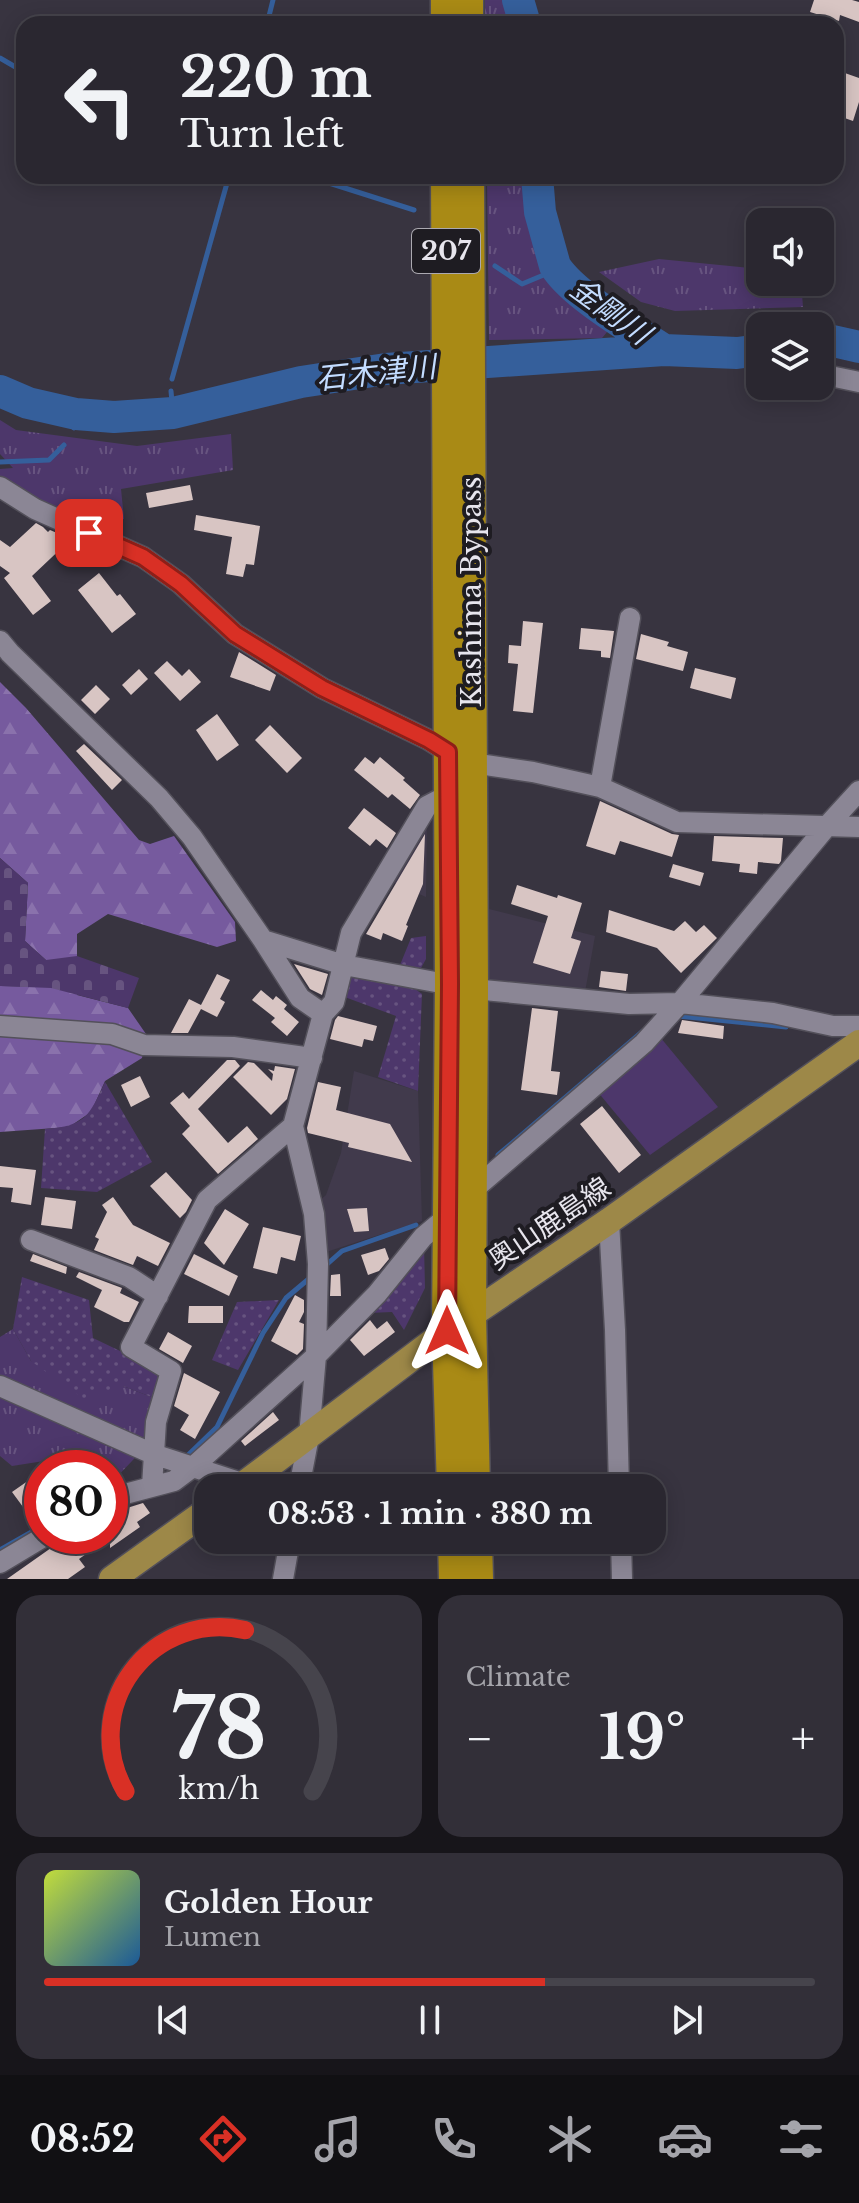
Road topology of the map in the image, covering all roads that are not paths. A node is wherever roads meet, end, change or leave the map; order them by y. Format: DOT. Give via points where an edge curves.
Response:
graph roads {
  1 [pos="447,184"];
  2 [pos="468,184"];
  3 [pos="458,326"];
  4 [pos="835,377"];
  5 [pos="859,382"];
  6 [pos="0,487"];
  7 [pos="630,618"];
  8 [pos="0,641"];
  9 [pos="460,758"];
  10 [pos="600,787"];
  11 [pos="859,791"];
  12 [pos="448,795"];
  13 [pos="827,826"];
  14 [pos="859,827"];
  15 [pos="263,940"];
  16 [pos="344,965"];
  17 [pos="461,986"];
  18 [pos="673,1011"];
  19 [pos="323,1014"];
  20 [pos="0,1026"];
  21 [pos="859,1026"];
  22 [pos="859,1043"];
  23 [pos="312,1058"];
  24 [pos="293,1126"];
  25 [pos="472,1191"];
  26 [pos="448,1216"];
  27 [pos="609,1221"];
  28 [pos="31,1240"];
  29 [pos="158,1296"];
  30 [pos="459,1323"];
  31 [pos="316,1356"];
  32 [pos="0,1386"];
  33 [pos="309,1436"];
  34 [pos="185,1463"];
  35 [pos="153,1471"];
  36 [pos="212,1474"];
  37 [pos="258,1474"];
  38 [pos="302,1474"];
  39 [pos="453,1474"];
  40 [pos="474,1474"];
  41 [pos="619,1474"];
  42 [pos="128,1487"];
  43 [pos="194,1520"];
  44 [pos="24,1549"];
  45 [pos="287,1554"];
  46 [pos="453,1554"];
  47 [pos="477,1554"];
  48 [pos="621,1554"];
  49 [pos="0,1563"];
  50 [pos="112,1579"];
  51 [pos="283,1579"];
  52 [pos="454,1579"];
  53 [pos="478,1579"];
  54 [pos="622,1579"];
  1 -- 3 [label="highway, Kashima Bypass / 207"];
  2 -- 3 [label="highway, Kashima Bypass / 207"];
  3 -- 9 [label="highway, Kashima Bypass / 207"];
  4 -- 5 [label="street"];
  6 -- 9 [label="street" via="35,509 143,557 235,634 322,688"];
  7 -- 10 [label="street"];
  8 -- 15 [label="street" via="159,798"];
  9 -- 10 [label="street"];
  9 -- 12 [label="highway, Kashima Bypass / 207"];
  9 -- 17 [label="highway, Kashima Bypass / 207"];
  10 -- 13 [label="street" via="677,822"];
  11 -- 13 [label="street"];
  12 -- 16 [label="street" via="427,806 351,933"];
  12 -- 17 [label="highway, Kashima Bypass / 207"];
  13 -- 14 [label="street"];
  13 -- 18 [label="street"];
  15 -- 16 [label="street"];
  15 -- 19 [label="street" via="300,998"];
  16 -- 17 [label="street"];
  16 -- 19 [label="street" via="334,1002"];
  17 -- 18 [label="street"];
  17 -- 25 [label="highway, Kashima Bypass / 207"];
  17 -- 26 [label="highway, Kashima Bypass / 207"];
  18 -- 21 [label="street" via="773,1013"];
  18 -- 25 [label="street" via="644,1043"];
  19 -- 23 [label="street"];
  20 -- 23 [label="street" via="112,1034 144,1045 233,1047"];
  22 -- 27 [label="main road, 奥山鹿島線"];
  23 -- 24 [label="street"];
  24 -- 29 [label="street" via="207,1200"];
  24 -- 31 [label="street" via="314,1214"];
  25 -- 30 [label="highway, Kashima Bypass / 207"];
  26 -- 30 [label="highway, Kashima Bypass / 207"];
  26 -- 31 [label="street"];
  27 -- 30 [label="main road, 奥山鹿島線"];
  27 -- 41 [label="street"];
  28 -- 29 [label="street" via="129,1277"];
  29 -- 35 [label="street" via="131,1347 171,1371 156,1422"];
  30 -- 33 [label="main road, 奥山鹿島線"];
  30 -- 39 [label="highway, Kashima Bypass / 207"];
  30 -- 40 [label="highway, Kashima Bypass / 207"];
  31 -- 33 [label="street"];
  31 -- 34 [label="street"];
  32 -- 35 [label="street"];
  33 -- 37 [label="main road, 奥山鹿島線"];
  33 -- 38 [label="street"];
  34 -- 35 [label="street"];
  34 -- 35 [label="street" via="174,1481"];
  34 -- 36 [label="street"];
  35 -- 42 [label="street"];
  43 -- 50 [label="main road"];
  44 -- 49 [label="street"];
  45 -- 51 [label="street"];
  46 -- 52 [label="highway"];
  47 -- 53 [label="highway"];
  48 -- 54 [label="street"];
}
